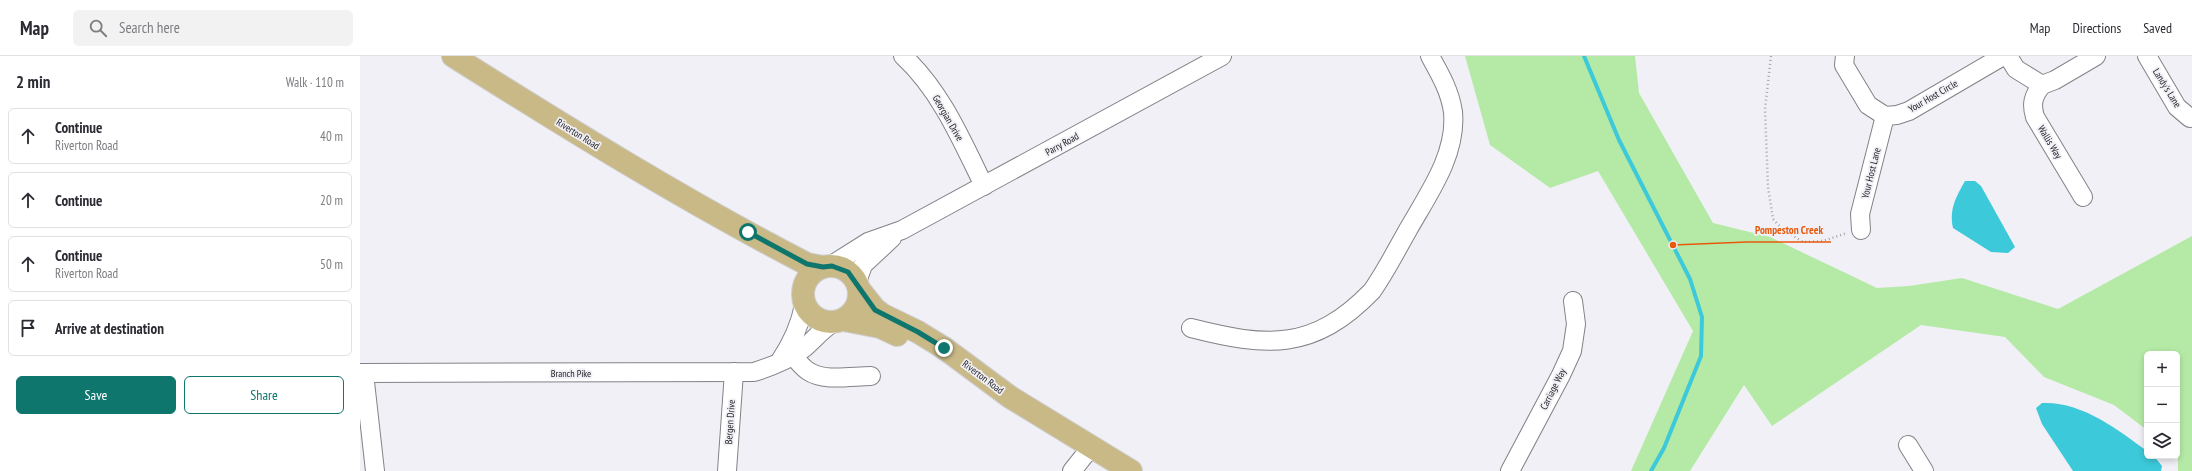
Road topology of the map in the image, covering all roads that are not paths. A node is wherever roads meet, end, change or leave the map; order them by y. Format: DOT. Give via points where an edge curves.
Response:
graph roads {
  1 [pos="453,56"];
  2 [pos="903,56"];
  3 [pos="1222,56"];
  4 [pos="1430,56"];
  5 [pos="1845,56"];
  6 [pos="2003,56"];
  7 [pos="2008,56"];
  8 [pos="2096,56"];
  9 [pos="2147,56"];
  10 [pos="2042,85"];
  11 [pos="1885,116"];
  12 [pos="2190,118"];
  13 [pos="984,186"];
  14 [pos="2083,197"];
  15 [pos="704,209"];
  16 [pos="902,230"];
  17 [pos="1861,230"];
  18 [pos="827,266"];
  19 [pos="858,286"];
  20 [pos="804,298"];
  21 [pos="1573,301"];
  22 [pos="839,321"];
  23 [pos="1191,328"];
  24 [pos="786,358"];
  25 [pos="734,372"];
  26 [pos="362,373"];
  27 [pos="871,376"];
  28 [pos="1010,397"];
  29 [pos="1908,446"];
  30 [pos="1091,447"];
  31 [pos="1116,467"];
  32 [pos="374,471"];
  33 [pos="727,471"];
  34 [pos="1072,471"];
  35 [pos="1510,471"];
  36 [pos="1924,471"];
  1 -- 15 [label="main road, Riverton Road"];
  2 -- 13 [label="street, Georgian Drive" via="942,105"];
  3 -- 13 [label="street, Parry Road"];
  4 -- 23 [label="street" via="1450,96 1453,127 1450,144 1439,175 1372,291 1359,304 1328,326 1290,340 1250,341"];
  5 -- 11 [label="street" via="1844,65 1868,105"];
  6 -- 11 [label="street, Your Host Circle" via="1909,111"];
  7 -- 10 [label="street" via="2016,69"];
  8 -- 10 [label="street"];
  9 -- 12 [label="street, Landy's Lane" via="2177,107"];
  10 -- 14 [label="street, Wallis Way" via="2033,99 2035,118"];
  11 -- 17 [label="street, Your Host Lane" via="1860,214"];
  13 -- 16 [label="street, Parry Road"];
  15 -- 18 [label="main road, Riverton Road" via="807,264"];
  15 -- 20 [label="main road, Riverton Road" via="788,269"];
  16 -- 18 [label="street, Parry Road" via="868,242"];
  16 -- 19 [label="street, Parry Road" via="863,265"];
  18 -- 19 [label="main road" via="848,272"];
  18 -- 20 [label="main road" via="808,277"];
  19 -- 22 [label="main road" via="859,300 856,308"];
  19 -- 28 [label="main road, Riverton Road" via="875,310 944,348"];
  20 -- 22 [label="main road" via="815,318 822,321"];
  20 -- 24 [label="street" via="800,323"];
  21 -- 35 [label="street, Carriage Way" via="1576,332 1569,359"];
  22 -- 24 [label="street, Branch Pike" via="815,335 802,349"];
  22 -- 28 [label="main road, Riverton Road" via="880,327"];
  24 -- 25 [label="street, Branch Pike" via="754,372"];
  24 -- 27 [label="street" via="815,375"];
  25 -- 26 [label="street, Branch Pike"];
  25 -- 33 [label="street, Bergen Drive"];
  26 -- 32 [label="street"];
  28 -- 30 [label="main road, Riverton Road"];
  29 -- 36 [label="street"];
  30 -- 31 [label="main road, Riverton Road"];
  30 -- 34 [label="street"];
}
